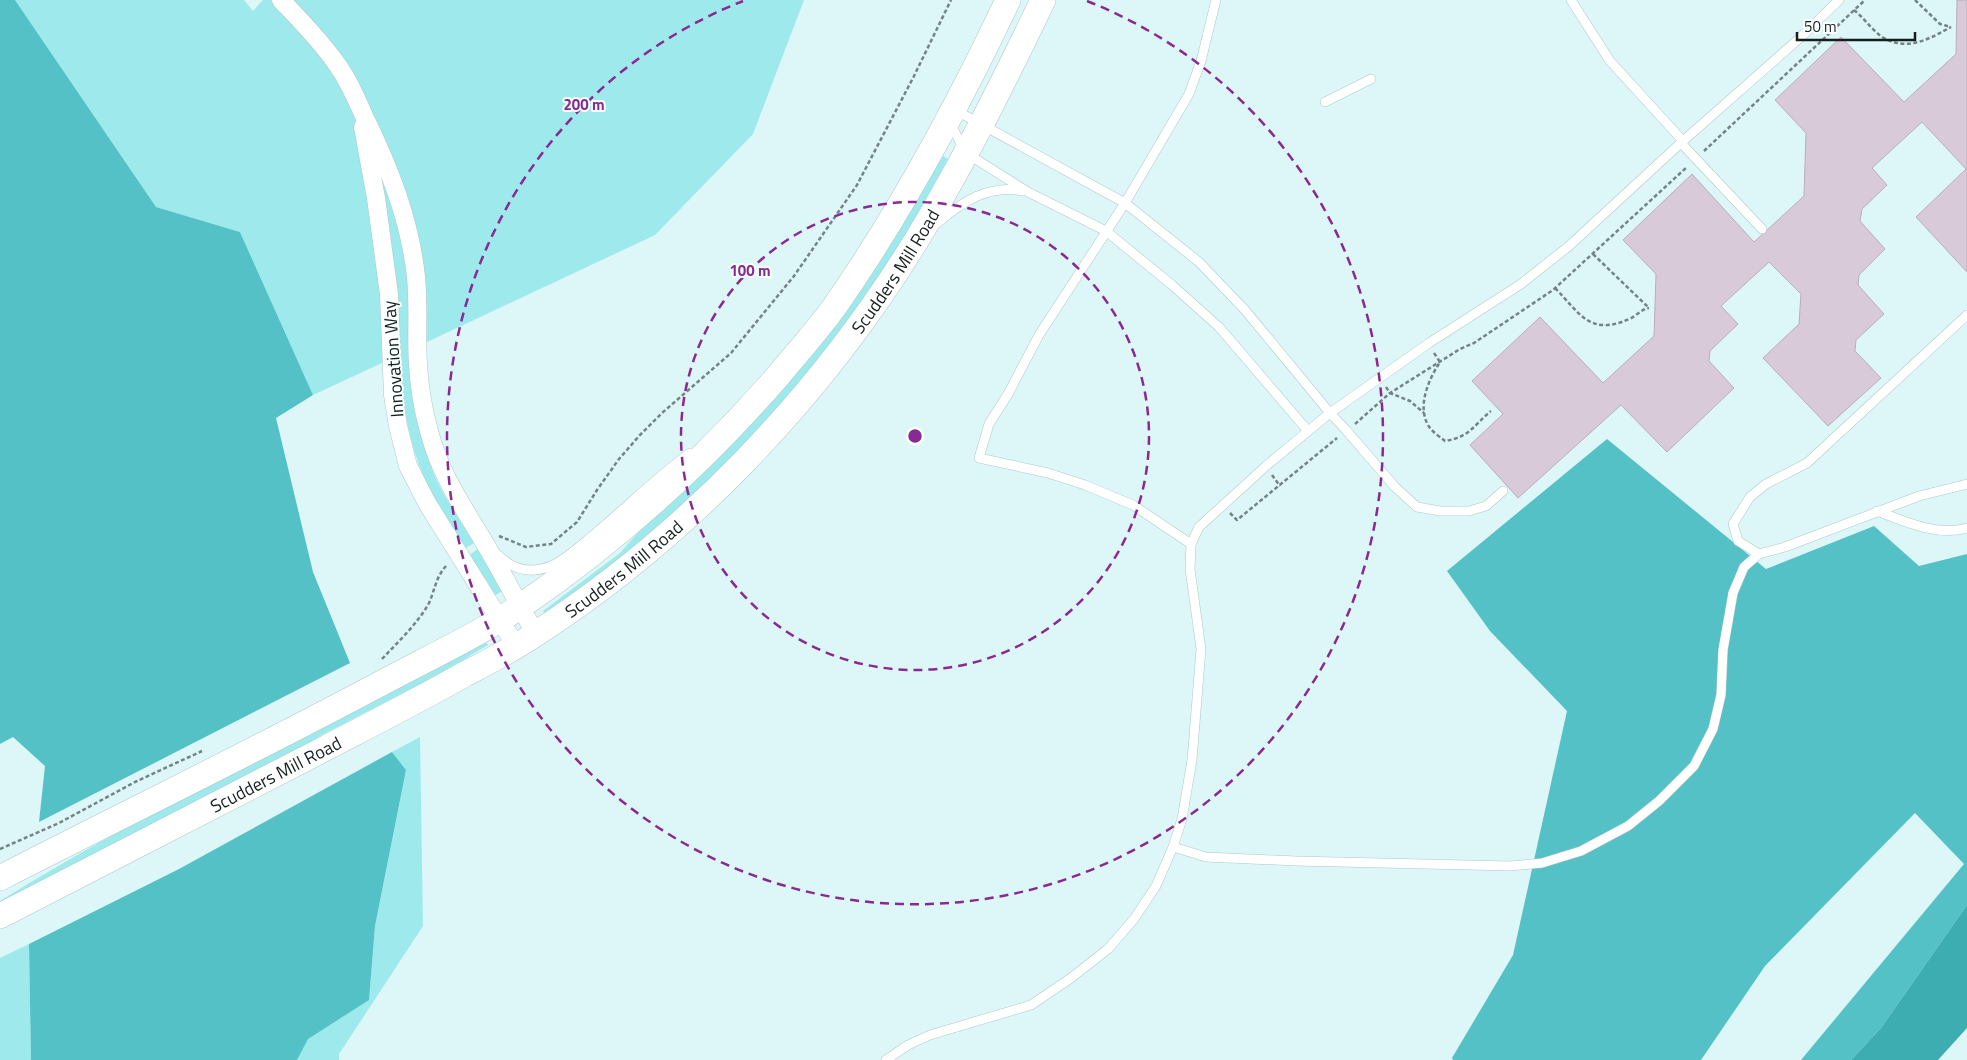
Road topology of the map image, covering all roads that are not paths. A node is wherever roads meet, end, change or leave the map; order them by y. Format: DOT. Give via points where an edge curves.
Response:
graph roads {
  1 [pos="281,0"];
  2 [pos="1008,0"];
  3 [pos="1042,0"];
  4 [pos="1216,0"];
  5 [pos="1571,0"];
  6 [pos="1839,0"];
  7 [pos="1371,79"];
  8 [pos="1324,102"];
  9 [pos="359,105"];
  10 [pos="951,114"];
  11 [pos="981,125"];
  12 [pos="1682,142"];
  13 [pos="966,154"];
  14 [pos="1028,192"];
  15 [pos="1125,203"];
  16 [pos="1762,229"];
  17 [pos="1106,231"];
  18 [pos="916,241"];
  19 [pos="414,260"];
  20 [pos="385,263"];
  21 [pos="1967,315"];
  22 [pos="1330,414"];
  23 [pos="1308,431"];
  24 [pos="721,438"];
  25 [pos="1967,484"];
  26 [pos="1504,491"];
  27 [pos="1877,511"];
  28 [pos="1967,528"];
  29 [pos="483,541"];
  30 [pos="1191,544"];
  31 [pos="1758,554"];
  32 [pos="509,613"];
  33 [pos="526,640"];
  34 [pos="1173,847"];
  35 [pos="0,878"];
  36 [pos="0,916"];
  37 [pos="886,1060"];
  1 -- 9 [label="street, Innovation Way" via="336,62"];
  2 -- 10 [label="main road, Scudders Mill Road"];
  3 -- 11 [label="main road, Scudders Mill Road"];
  4 -- 15 [label="lane" via="1189,94"];
  5 -- 12 [label="lane" via="1610,61"];
  6 -- 12 [label="lane"];
  7 -- 8 [label="lane"];
  9 -- 19 [label="street, Innovation Way" via="382,153 406,220"];
  9 -- 20 [label="street, Innovation Way"];
  10 -- 11 [label="lane"];
  10 -- 13 [label="lane"];
  10 -- 24 [label="main road, Scudders Mill Road" via="901,204 834,308"];
  11 -- 13 [label="main road, Scudders Mill Road"];
  11 -- 15 [label="lane"];
  12 -- 16 [label="lane"];
  12 -- 22 [label="lane" via="1569,246 1521,284"];
  13 -- 14 [label="lane"];
  13 -- 18 [label="main road, Scudders Mill Road"];
  14 -- 17 [label="lane"];
  14 -- 18 [label="lane" via="1012,188 970,199"];
  15 -- 17 [label="lane"];
  15 -- 22 [label="lane" via="1199,262 1245,310"];
  17 -- 23 [label="lane" via="1172,284 1218,327"];
  17 -- 30 [label="lane" via="1039,336 989,424 979,458 1085,485 1133,505"];
  18 -- 33 [label="main road, Scudders Mill Road" via="832,361 751,454 627,568"];
  19 -- 20 [label="street"];
  19 -- 29 [label="street, Innovation Way" via="418,364 429,432 442,469"];
  20 -- 32 [label="street, Innovation Way" via="393,395 408,466 458,557"];
  21 -- 31 [label="lane" via="1807,463 1766,484 1750,497 1732,524 1738,541"];
  22 -- 23 [label="lane"];
  22 -- 26 [label="lane" via="1417,507 1469,511 1486,506"];
  23 -- 30 [label="lane" via="1205,521"];
  24 -- 29 [label="lane" via="694,450 552,566 530,570 512,566"];
  24 -- 32 [label="main road, Scudders Mill Road" via="620,532"];
  25 -- 27 [label="lane"];
  27 -- 28 [label="lane" via="1936,529"];
  27 -- 31 [label="lane" via="1785,547"];
  29 -- 32 [label="street, Innovation Way"];
  30 -- 34 [label="lane" via="1190,569 1201,649 1192,760 1182,819"];
  31 -- 34 [label="lane" via="1744,568 1733,593 1723,650 1721,695 1713,729 1694,766 1628,826 1581,851 1542,863 1510,866 1206,857"];
  32 -- 33 [label="street"];
  32 -- 33 [label="street"];
  32 -- 35 [label="main road, Scudders Mill Road" via="330,711"];
  33 -- 36 [label="main road, Scudders Mill Road" via="409,705"];
  34 -- 37 [label="lane" via="1156,886 1134,919 1108,949 1071,978 1031,1005 930,1035"];
}
